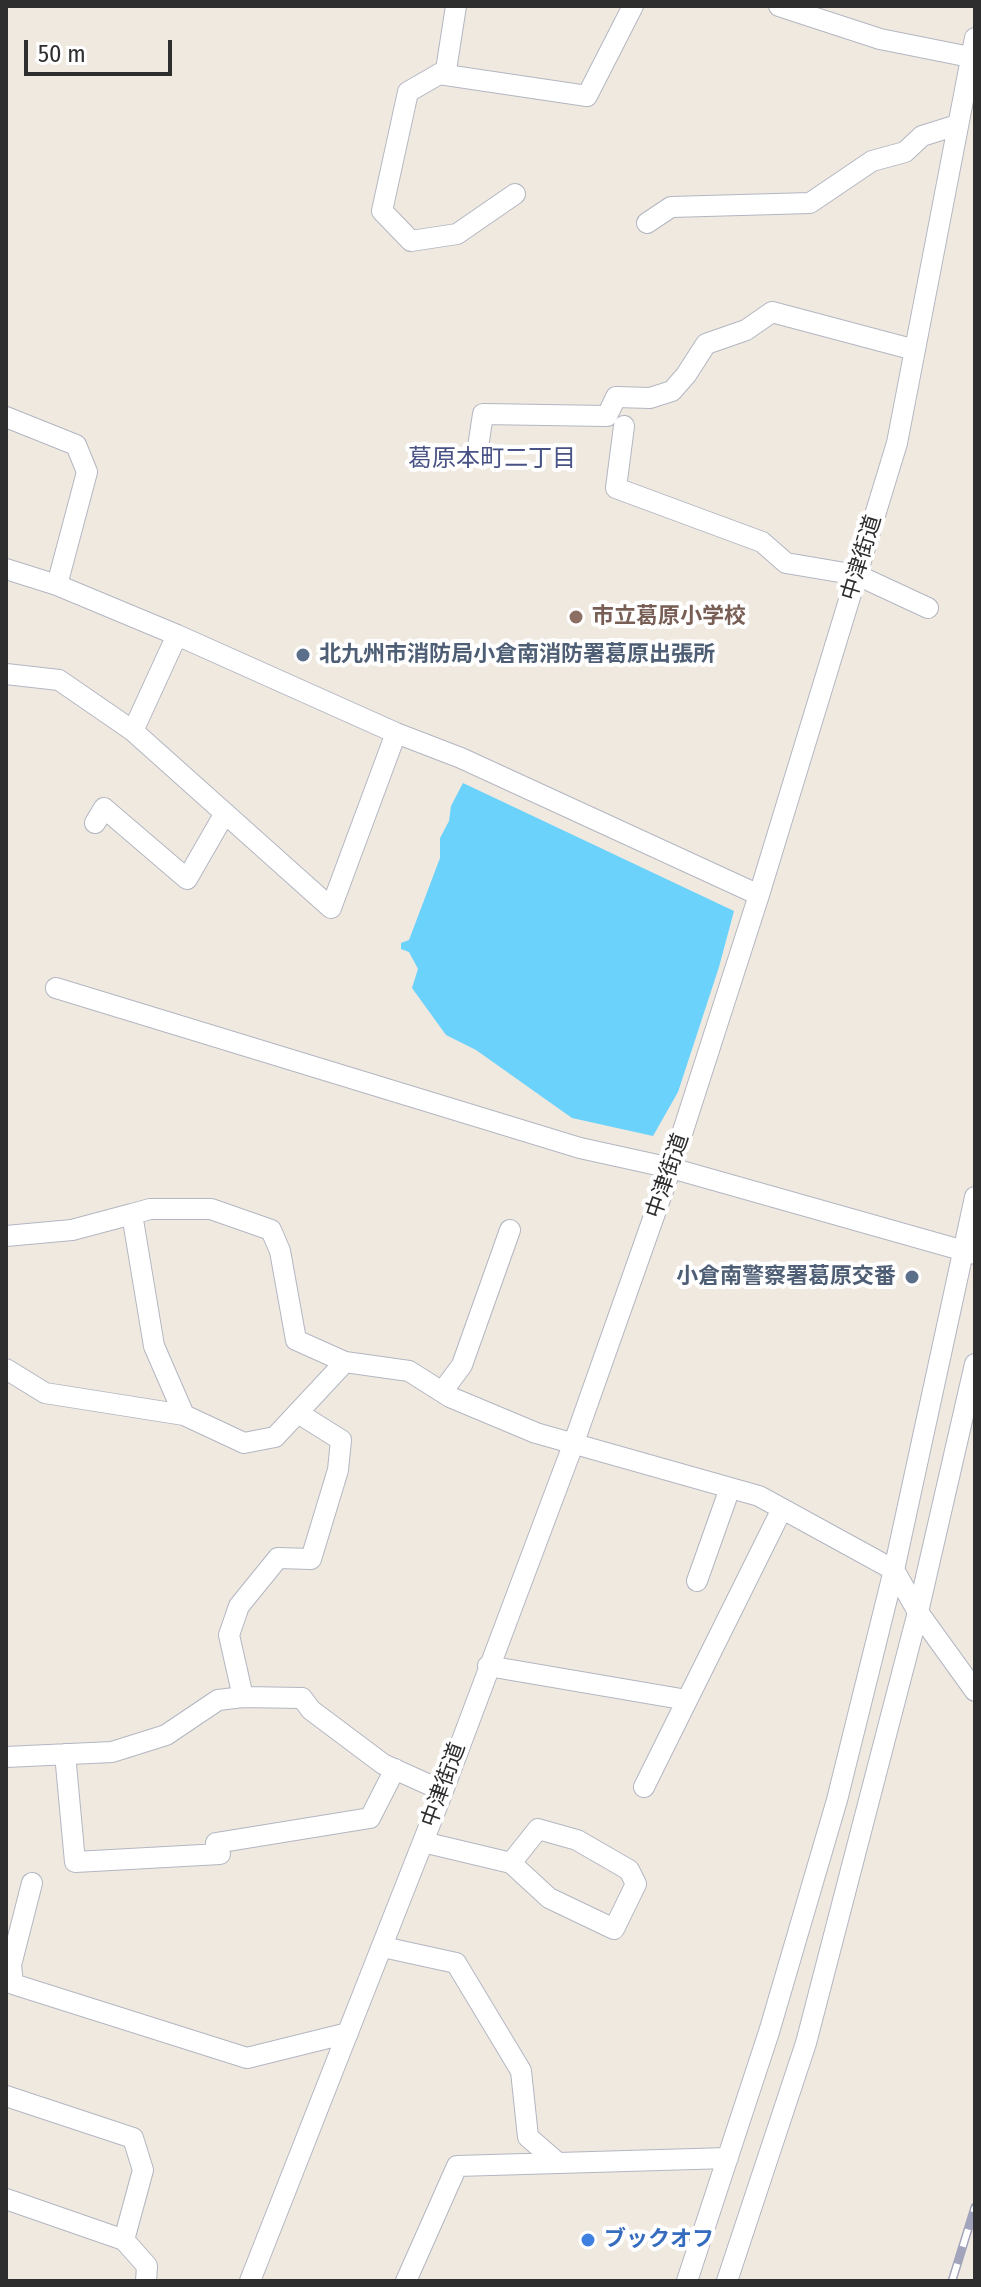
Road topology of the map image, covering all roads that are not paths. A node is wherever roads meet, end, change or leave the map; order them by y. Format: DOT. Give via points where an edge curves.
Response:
graph roads {
  1 [pos="456,6"];
  2 [pos="633,6"];
  3 [pos="779,6"];
  4 [pos="973,51"];
  5 [pos="439,74"];
  6 [pos="957,125"];
  7 [pos="515,194"];
  8 [pos="647,223"];
  9 [pos="915,350"];
  10 [pos="6,417"];
  11 [pos="624,426"];
  12 [pos="477,454"];
  13 [pos="6,569"];
  14 [pos="857,575"];
  15 [pos="57,585"];
  16 [pos="928,608"];
  17 [pos="177,635"];
  18 [pos="6,674"];
  19 [pos="133,731"];
  20 [pos="396,733"];
  21 [pos="225,813"];
  22 [pos="95,823"];
  23 [pos="759,895"];
  24 [pos="56,988"];
  25 [pos="671,1168"];
  26 [pos="975,1197"];
  27 [pos="132,1214"];
  28 [pos="510,1230"];
  29 [pos="6,1236"];
  30 [pos="969,1252"];
  31 [pos="345,1362"];
  32 [pos="975,1364"];
  33 [pos="6,1369"];
  34 [pos="442,1392"];
  35 [pos="298,1413"];
  36 [pos="184,1415"];
  37 [pos="573,1445"];
  38 [pos="730,1488"];
  39 [pos="782,1509"];
  40 [pos="894,1570"];
  41 [pos="697,1581"];
  42 [pos="918,1612"];
  43 [pos="488,1666"];
  44 [pos="975,1691"];
  45 [pos="243,1697"];
  46 [pos="687,1700"];
  47 [pos="65,1754"];
  48 [pos="6,1757"];
  49 [pos="395,1769"];
  50 [pos="644,1787"];
  51 [pos="443,1791"];
  52 [pos="423,1842"];
  53 [pos="511,1863"];
  54 [pos="32,1883"];
  55 [pos="383,1947"];
  56 [pos="9,1964"];
  57 [pos="348,2033"];
  58 [pos="6,2096"];
  59 [pos="728,2158"];
  60 [pos="558,2163"];
  61 [pos="6,2199"];
  62 [pos="124,2240"];
  63 [pos="146,2281"];
  64 [pos="250,2281"];
  65 [pos="406,2281"];
  66 [pos="687,2281"];
  67 [pos="727,2281"];
  1 -- 5 [label="street" via="446,70"];
  2 -- 5 [label="street" via="587,96"];
  3 -- 4 [label="street" via="880,39"];
  4 -- 6 [label="street, 中津街道"];
  5 -- 7 [label="street" via="408,92 382,211 411,241 457,234"];
  6 -- 8 [label="street" via="922,136 905,152 872,161 810,203 671,207"];
  6 -- 9 [label="street, 中津街道"];
  9 -- 12 [label="street" via="772,312 746,330 706,344 672,391 650,398 616,397 607,416 483,414"];
  9 -- 14 [label="street, 中津街道" via="897,443"];
  10 -- 15 [label="street" via="76,445 87,472"];
  11 -- 14 [label="street" via="616,488 762,542 786,563"];
  13 -- 15 [label="street"];
  14 -- 16 [label="street"];
  14 -- 23 [label="street, 中津街道"];
  15 -- 17 [label="street"];
  17 -- 19 [label="street"];
  17 -- 20 [label="street"];
  18 -- 19 [label="street" via="59,680"];
  19 -- 21 [label="street"];
  20 -- 21 [label="street" via="331,908"];
  20 -- 23 [label="street"];
  21 -- 22 [label="street" via="187,879 104,808"];
  23 -- 25 [label="street, 中津街道"];
  24 -- 25 [label="street" via="580,1148"];
  25 -- 30 [label="street"];
  25 -- 37 [label="street, 中津街道"];
  26 -- 30 [label="street"];
  27 -- 29 [label="street" via="72,1230"];
  27 -- 31 [label="street" via="211,1209 271,1230 280,1251 296,1340"];
  27 -- 36 [label="street" via="154,1346"];
  28 -- 34 [label="street" via="462,1365"];
  30 -- 40 [label="street"];
  31 -- 34 [label="street" via="409,1371"];
  31 -- 35 [label="street"];
  32 -- 42 [label="street"];
  33 -- 36 [label="street" via="45,1393"];
  34 -- 37 [label="street"];
  35 -- 36 [label="street" via="275,1437 244,1443"];
  35 -- 45 [label="street" via="341,1440 338,1470 311,1559 278,1558 239,1606 229,1635"];
  37 -- 38 [label="street"];
  37 -- 43 [label="street, 中津街道"];
  38 -- 39 [label="street"];
  38 -- 41 [label="street"];
  39 -- 40 [label="street"];
  39 -- 46 [label="street"];
  40 -- 42 [label="street"];
  40 -- 59 [label="street" via="837,1800"];
  42 -- 44 [label="street"];
  42 -- 67 [label="street" via="806,2043"];
  43 -- 46 [label="street"];
  43 -- 51 [label="street, 中津街道"];
  45 -- 47 [label="street" via="218,1700 166,1735 112,1752"];
  45 -- 49 [label="street" via="302,1698 311,1710"];
  46 -- 50 [label="street"];
  47 -- 48 [label="street"];
  47 -- 49 [label="street" via="75,1862 220,1854 216,1843 370,1818"];
  49 -- 51 [label="street"];
  51 -- 52 [label="street, 中津街道"];
  52 -- 53 [label="street"];
  52 -- 55 [label="street, 中津街道"];
  53 -- 53 [label="street" via="538,1829 577,1840 629,1870 636,1884 614,1929 549,1898"];
  54 -- 56 [label="street"];
  55 -- 57 [label="street, 中津街道"];
  55 -- 60 [label="street" via="456,1963 521,2071 528,2137"];
  56 -- 57 [label="street" via="13,1984 247,2058"];
  57 -- 64 [label="street, 中津街道"];
  58 -- 62 [label="street" via="133,2138 143,2170"];
  59 -- 60 [label="street"];
  59 -- 66 [label="street"];
  60 -- 65 [label="street" via="457,2166"];
  61 -- 62 [label="street"];
  62 -- 63 [label="street" via="147,2266"];
}
